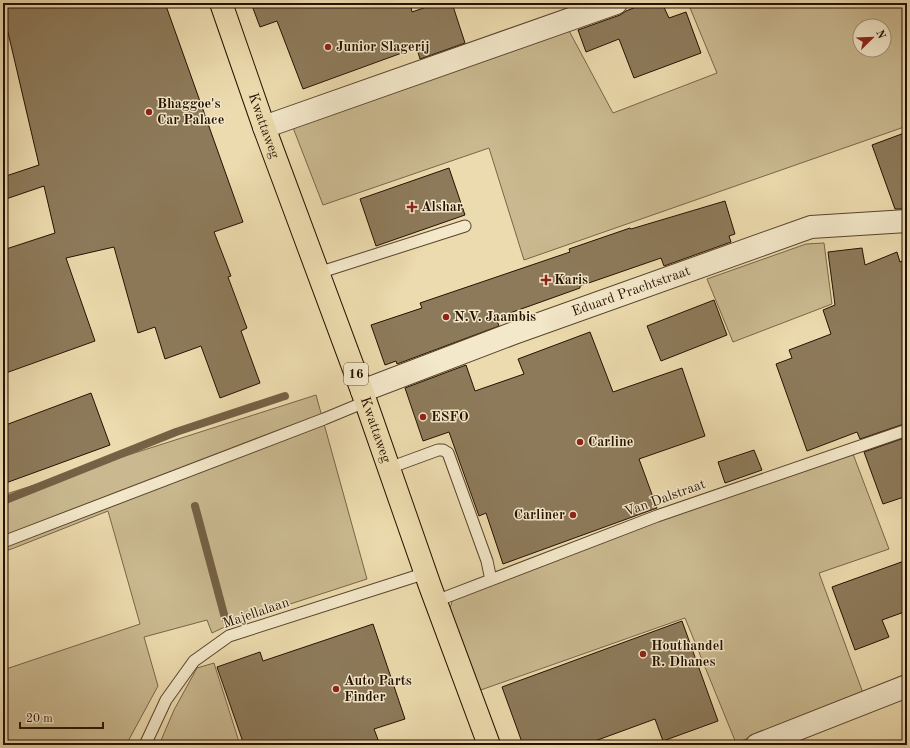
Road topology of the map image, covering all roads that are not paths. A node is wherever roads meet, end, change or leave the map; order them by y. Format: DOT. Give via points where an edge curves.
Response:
graph roads {
  1 [pos="221,3"];
  2 [pos="616,3"];
  3 [pos="264,127"];
  4 [pos="907,221"];
  5 [pos="465,226"];
  6 [pos="318,273"];
  7 [pos="364,396"];
  8 [pos="907,430"];
  9 [pos="389,468"];
  10 [pos="3,542"];
  11 [pos="426,573"];
  12 [pos="491,580"];
  13 [pos="436,601"];
  14 [pos="907,686"];
  15 [pos="145,745"];
  16 [pos="489,745"];
  17 [pos="757,745"];
  1 -- 3 [label="main road, Kwattaweg / 16"];
  2 -- 3 [label="street"];
  3 -- 6 [label="main road, Kwattaweg / 16"];
  4 -- 7 [label="street, Eduard Prachtstraat" via="811,227 514,333"];
  5 -- 6 [label="lane"];
  6 -- 7 [label="main road, Kwattaweg / 16"];
  7 -- 9 [label="main road, Kwattaweg / 16"];
  7 -- 10 [label="lane"];
  8 -- 12 [label="lane, Van Dalstraat" via="657,516"];
  9 -- 11 [label="main road, Kwattaweg / 16"];
  9 -- 12 [label="lane" via="438,450 448,453 487,561"];
  11 -- 13 [label="main road, Kwattaweg / 16"];
  11 -- 15 [label="lane, Majellalaan" via="229,636 194,661 166,700"];
  12 -- 13 [label="lane, Van Dalstraat"];
  13 -- 16 [label="main road, Kwattaweg / 16"];
  14 -- 17 [label="street"];
}
